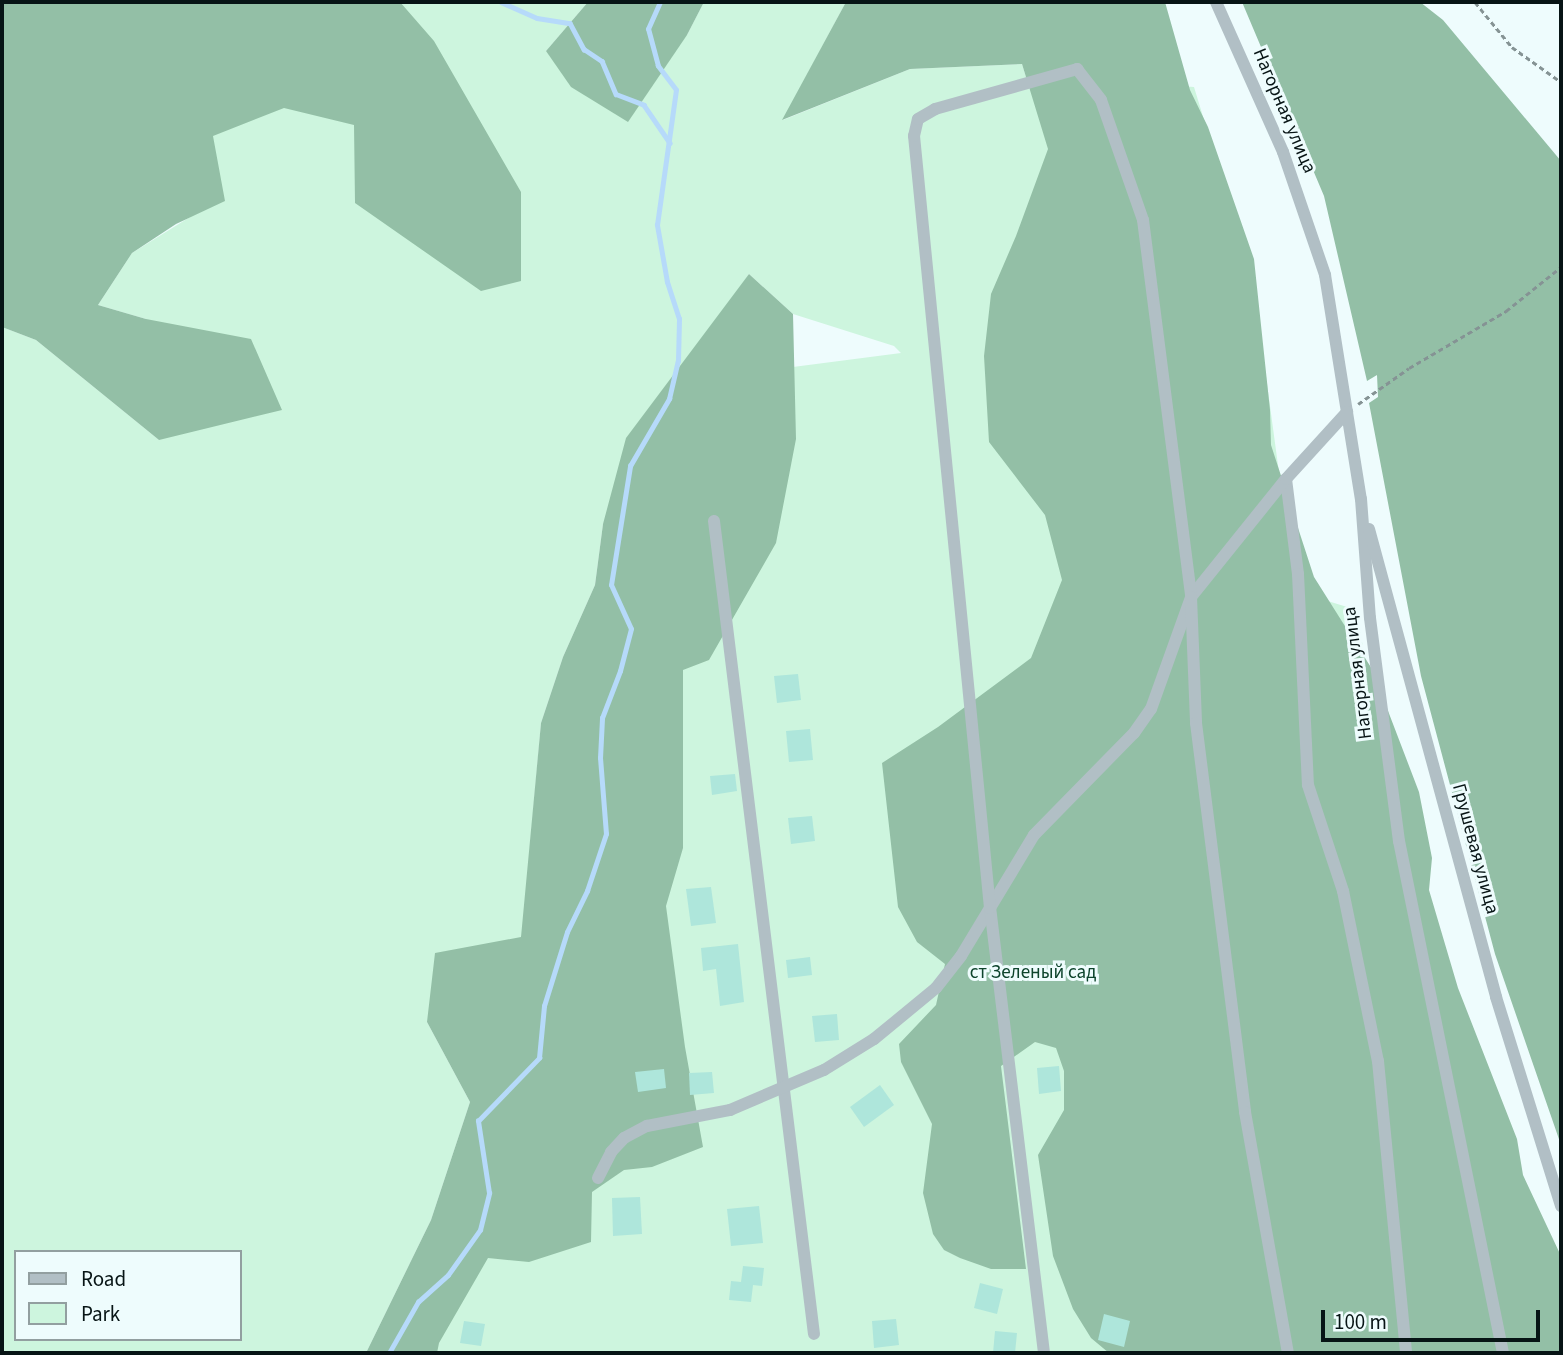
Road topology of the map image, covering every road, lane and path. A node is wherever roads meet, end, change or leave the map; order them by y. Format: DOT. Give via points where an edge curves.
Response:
graph roads {
  1 [pos="1216,2"];
  2 [pos="1475,2"];
  3 [pos="1561,82"];
  4 [pos="1561,267"];
  5 [pos="1347,412"];
  6 [pos="1286,479"];
  7 [pos="1361,499"];
  8 [pos="714,521"];
  9 [pos="1191,597"];
  10 [pos="990,908"];
  11 [pos="783,1086"];
  12 [pos="598,1178"];
  13 [pos="1561,1206"];
  14 [pos="814,1334"];
  15 [pos="1045,1353"];
  16 [pos="1288,1353"];
  17 [pos="1406,1353"];
  18 [pos="1503,1353"];
  1 -- 5 [label="street, Нагорная улица" via="1283,152 1325,275"];
  2 -- 3 [label="path" via="1512,47"];
  4 -- 5 [label="path" via="1506,312 1409,368"];
  5 -- 6 [label="street"];
  5 -- 7 [label="street, Нагорная улица"];
  6 -- 9 [label="street"];
  6 -- 17 [label="street" via="1298,574 1308,785 1343,891 1378,1061"];
  7 -- 13 [label="street, Грушевая улица" via="1496,997"];
  7 -- 18 [label="street, Нагорная улица" via="1370,618 1399,841"];
  8 -- 11 [label="street"];
  9 -- 10 [label="street" via="1150,709 1135,733 1034,835"];
  9 -- 10 [label="street" via="1143,220 1101,100 1077,69 935,109 918,119 914,136"];
  9 -- 16 [label="street" via="1196,723 1243,1099"];
  10 -- 11 [label="street" via="936,988 874,1039 824,1070"];
  10 -- 15 [label="street"];
  11 -- 12 [label="street" via="730,1110 647,1126 624,1138"];
  11 -- 14 [label="street"];
}
